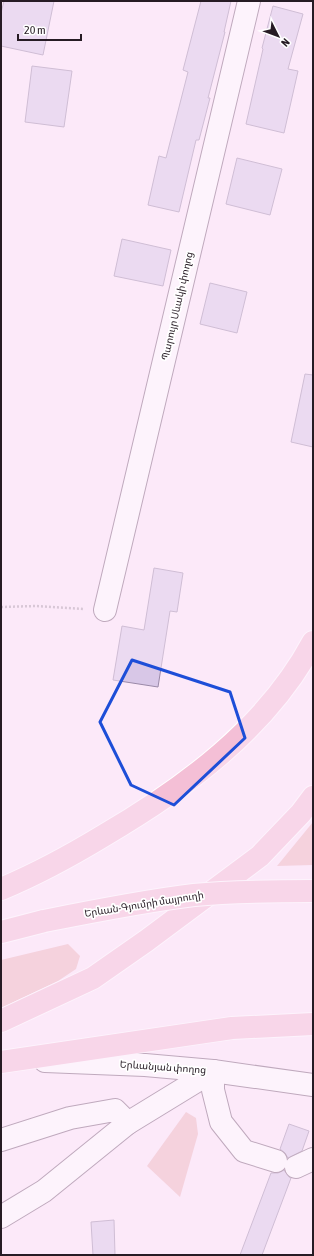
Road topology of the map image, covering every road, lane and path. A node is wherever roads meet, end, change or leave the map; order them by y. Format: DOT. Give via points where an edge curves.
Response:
graph roads {
  1 [pos="249,1"];
  2 [pos="1,607"];
  3 [pos="105,610"];
  4 [pos="313,642"];
  5 [pos="313,797"];
  6 [pos="1,890"];
  7 [pos="313,891"];
  8 [pos="1,932"];
  9 [pos="1,1021"];
  10 [pos="313,1024"];
  11 [pos="7,1060"];
  12 [pos="213,1071"];
  13 [pos="313,1085"];
  14 [pos="128,1123"];
  15 [pos="1,1140"];
  16 [pos="295,1162"];
  17 [pos="1,1217"];
  1 -- 3 [label="street, Պարույր Սևակի փողոց"];
  2 -- 3 [label="path" via="36,606"];
  4 -- 6 [label="highway" via="288,682 263,714 230,747 141,814 32,877"];
  5 -- 9 [label="highway" via="260,856 146,941 93,978"];
  7 -- 8 [label="highway, Երևան-Գյումրի մայրուղի, bridge" via="195,895 124,905"];
  10 -- 11 [label="highway" via="232,1028"];
  11 -- 12 [label="street, Երևանյան փողոց" via="145,1065"];
  12 -- 13 [label="street, Երևանյան փողոց"];
  12 -- 14 [label="street"];
  12 -- 16 [label="street" via="213,1090 221,1122 244,1151"];
  14 -- 15 [label="street" via="116,1110 70,1118"];
  14 -- 17 [label="street" via="44,1191"];
}
